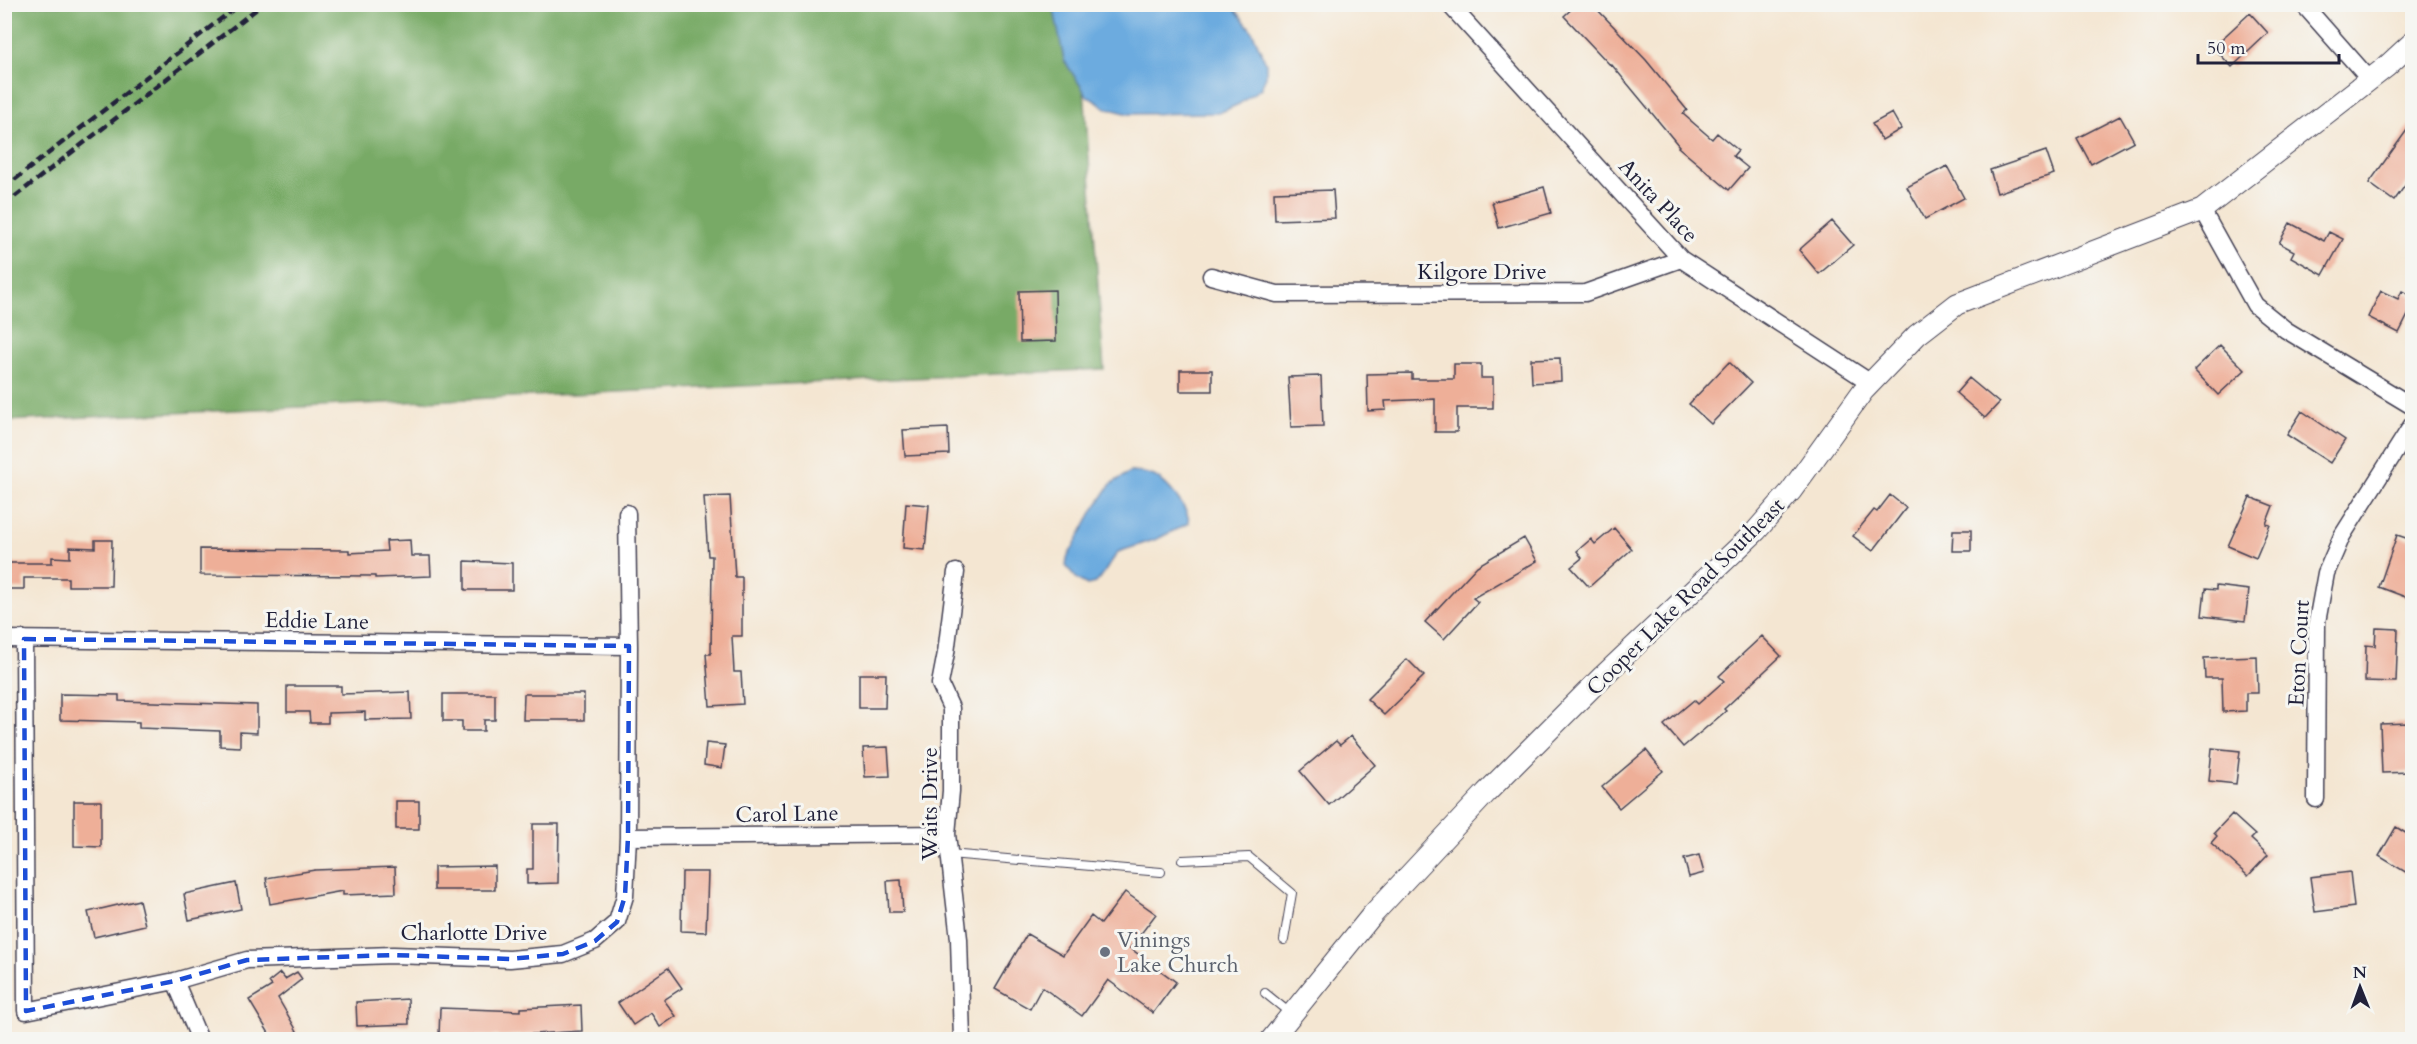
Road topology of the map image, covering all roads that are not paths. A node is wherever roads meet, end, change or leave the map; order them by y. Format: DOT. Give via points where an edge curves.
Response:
graph roads {
  1 [pos="1449,4"];
  2 [pos="2303,4"];
  3 [pos="2412,43"];
  4 [pos="2370,80"];
  5 [pos="2202,210"];
  6 [pos="1681,259"];
  7 [pos="1211,276"];
  8 [pos="1872,383"];
  9 [pos="2412,406"];
  10 [pos="2412,425"];
  11 [pos="627,513"];
  12 [pos="956,572"];
  13 [pos="4,639"];
  14 [pos="24,639"];
  15 [pos="629,646"];
  16 [pos="2316,798"];
  17 [pos="947,834"];
  18 [pos="628,837"];
  19 [pos="949,854"];
  20 [pos="1182,860"];
  21 [pos="1161,872"];
  22 [pos="1284,940"];
  23 [pos="176,981"];
  24 [pos="1265,993"];
  25 [pos="1292,1014"];
  26 [pos="200,1040"];
  27 [pos="962,1040"];
  28 [pos="1271,1040"];
  1 -- 6 [label="street, Anita Place"];
  2 -- 4 [label="street"];
  3 -- 4 [label="street, Cooper Lake Road Southeast"];
  4 -- 5 [label="street, Cooper Lake Road Southeast"];
  5 -- 8 [label="street, Cooper Lake Road Southeast" via="1957,304 1917,335"];
  5 -- 9 [label="street" via="2255,305 2286,330"];
  6 -- 7 [label="street, Kilgore Drive" via="1585,293 1277,294"];
  6 -- 8 [label="street, Anita Place"];
  8 -- 25 [label="street, Cooper Lake Road Southeast" via="1756,531 1486,794 1373,914"];
  10 -- 16 [label="street, Eton Court" via="2342,536 2326,573 2317,622"];
  11 -- 15 [label="street, Charlotte Drive"];
  12 -- 17 [label="street, Waits Drive" via="940,684 951,708"];
  13 -- 14 [label="street, Eddie Lane"];
  14 -- 15 [label="street, Eddie Lane"];
  14 -- 23 [label="street, Charlotte Drive" via="26,1011"];
  15 -- 18 [label="street, Charlotte Drive"];
  17 -- 18 [label="street, Carol Lane"];
  17 -- 19 [label="street, Waits Drive"];
  18 -- 23 [label="street, Charlotte Drive" via="625,896 617,922 596,941 563,954 510,959 393,955 247,960"];
  19 -- 21 [label="lane"];
  19 -- 27 [label="street, Waits Drive" via="959,939"];
  20 -- 22 [label="lane" via="1249,857 1292,893"];
  23 -- 26 [label="street"];
  24 -- 25 [label="lane"];
  25 -- 28 [label="street, Cooper Lake Road Southeast"];
}
